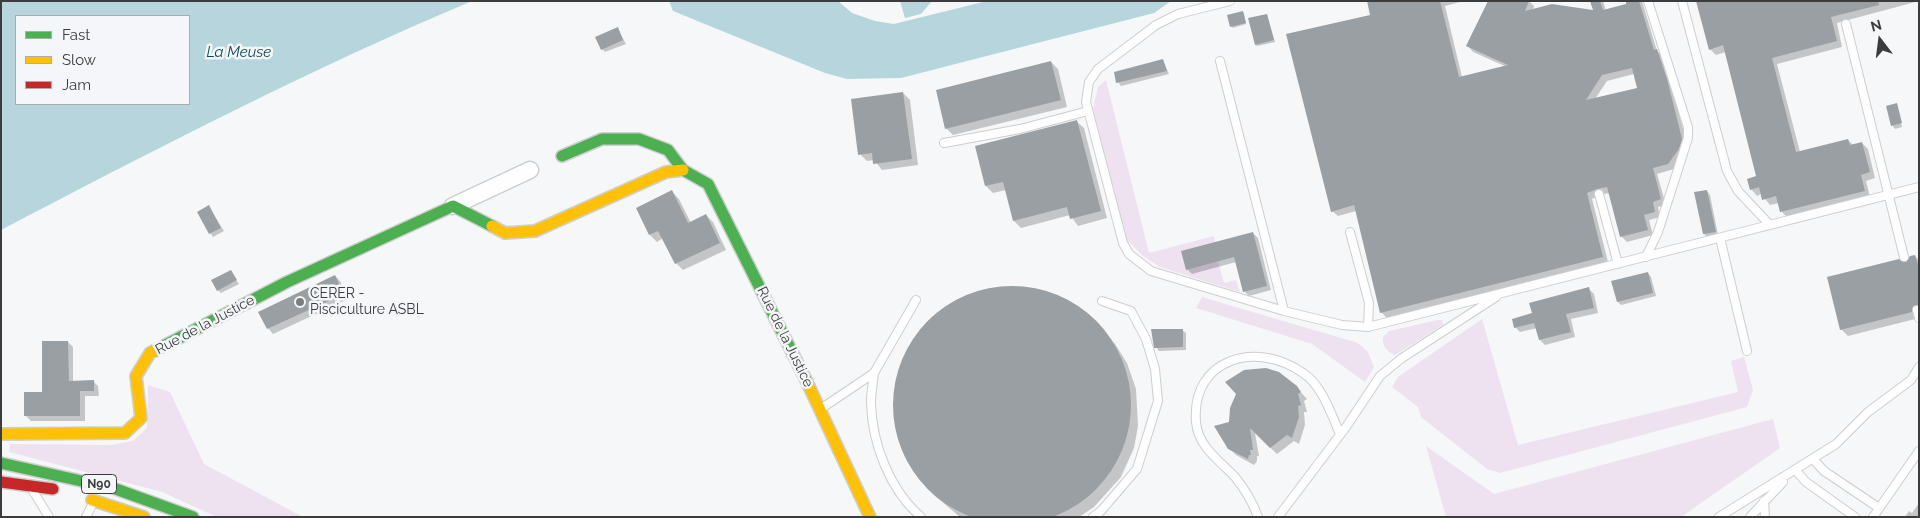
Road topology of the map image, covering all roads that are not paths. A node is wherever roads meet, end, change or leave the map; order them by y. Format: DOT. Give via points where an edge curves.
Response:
graph roads {
  1 [pos="1230,1"];
  2 [pos="1648,1"];
  3 [pos="1682,1"];
  4 [pos="1846,24"];
  5 [pos="1220,61"];
  6 [pos="1088,111"];
  7 [pos="944,143"];
  8 [pos="562,156"];
  9 [pos="530,170"];
  10 [pos="683,170"];
  11 [pos="1919,187"];
  12 [pos="1599,194"];
  13 [pos="1889,195"];
  14 [pos="453,206"];
  15 [pos="1770,225"];
  16 [pos="1350,232"];
  17 [pos="1720,238"];
  18 [pos="1646,257"];
  19 [pos="1904,257"];
  20 [pos="1618,264"];
  21 [pos="1500,295"];
  22 [pos="916,300"];
  23 [pos="1102,301"];
  24 [pos="1284,311"];
  25 [pos="1368,327"];
  26 [pos="1747,351"];
  27 [pos="1919,368"];
  28 [pos="874,372"];
  29 [pos="821,409"];
  30 [pos="1,434"];
  31 [pos="1340,434"];
  32 [pos="1919,451"];
  33 [pos="1813,459"];
  34 [pos="1,463"];
  35 [pos="1796,470"];
  36 [pos="1,482"];
  37 [pos="100,485"];
  38 [pos="30,486"];
  39 [pos="62,492"];
  40 [pos="78,496"];
  41 [pos="95,500"];
  42 [pos="1764,501"];
  43 [pos="1880,508"];
  44 [pos="49,517"];
  45 [pos="86,517"];
  46 [pos="144,517"];
  47 [pos="193,517"];
  48 [pos="870,517"];
  49 [pos="921,517"];
  50 [pos="1092,517"];
  51 [pos="1258,517"];
  52 [pos="1278,517"];
  53 [pos="1719,517"];
  54 [pos="1750,517"];
  55 [pos="1764,517"];
  56 [pos="1856,517"];
  57 [pos="1873,517"];
  1 -- 6 [label="lane" via="1178,14 1156,25 1098,69 1088,82"];
  2 -- 18 [label="lane" via="1688,126 1688,138 1658,232"];
  3 -- 15 [label="lane" via="1727,171 1738,191"];
  4 -- 13 [label="lane"];
  5 -- 24 [label="lane"];
  6 -- 7 [label="lane" via="1020,129"];
  6 -- 24 [label="lane" via="1129,254 1151,271"];
  8 -- 10 [label="street, Rue de la Justice" via="602,139 639,139 668,150"];
  9 -- 14 [label="street, Rue de la Justice"];
  10 -- 14 [label="street" via="666,172 535,231 505,233"];
  10 -- 29 [label="street, Rue de la Justice" via="708,184"];
  11 -- 13 [label="lane"];
  12 -- 20 [label="lane"];
  13 -- 15 [label="lane"];
  13 -- 19 [label="lane"];
  14 -- 30 [label="street, Rue de la Justice" via="287,282 150,353 136,376 141,418 125,433"];
  15 -- 17 [label="lane"];
  16 -- 25 [label="lane" via="1369,303"];
  17 -- 18 [label="lane"];
  17 -- 26 [label="lane"];
  18 -- 20 [label="lane"];
  20 -- 21 [label="lane"];
  21 -- 25 [label="lane"];
  21 -- 31 [label="lane" via="1402,358 1380,376"];
  22 -- 28 [label="lane"];
  23 -- 50 [label="lane" via="1131,311 1156,369 1158,401 1137,469 1101,512"];
  24 -- 25 [label="lane" via="1342,325"];
  27 -- 33 [label="lane" via="1911,380 1868,412 1836,444"];
  28 -- 29 [label="lane"];
  28 -- 49 [label="lane" via="871,403 876,441 889,475"];
  29 -- 48 [label="street, Rue de la Justice"];
  31 -- 51 [label="lane" via="1315,384 1304,373 1270,357 1251,355 1231,360 1202,384 1196,424 1202,440 1212,457 1236,479"];
  31 -- 52 [label="lane"];
  32 -- 43 [label="lane"];
  33 -- 35 [label="lane"];
  33 -- 43 [label="lane" via="1824,471"];
  34 -- 37 [label="street, N90"];
  35 -- 42 [label="lane"];
  35 -- 53 [label="lane"];
  35 -- 56 [label="lane" via="1806,482"];
  36 -- 38 [label="street, N90"];
  37 -- 41 [label="lane"];
  37 -- 47 [label="street, N90" via="156,501"];
  38 -- 39 [label="street, N90"];
  38 -- 44 [label="lane"];
  40 -- 41 [label="street, N90"];
  41 -- 45 [label="lane"];
  41 -- 46 [label="street, N90"];
  42 -- 54 [label="lane"];
  42 -- 55 [label="lane"];
  43 -- 57 [label="lane"];
}
